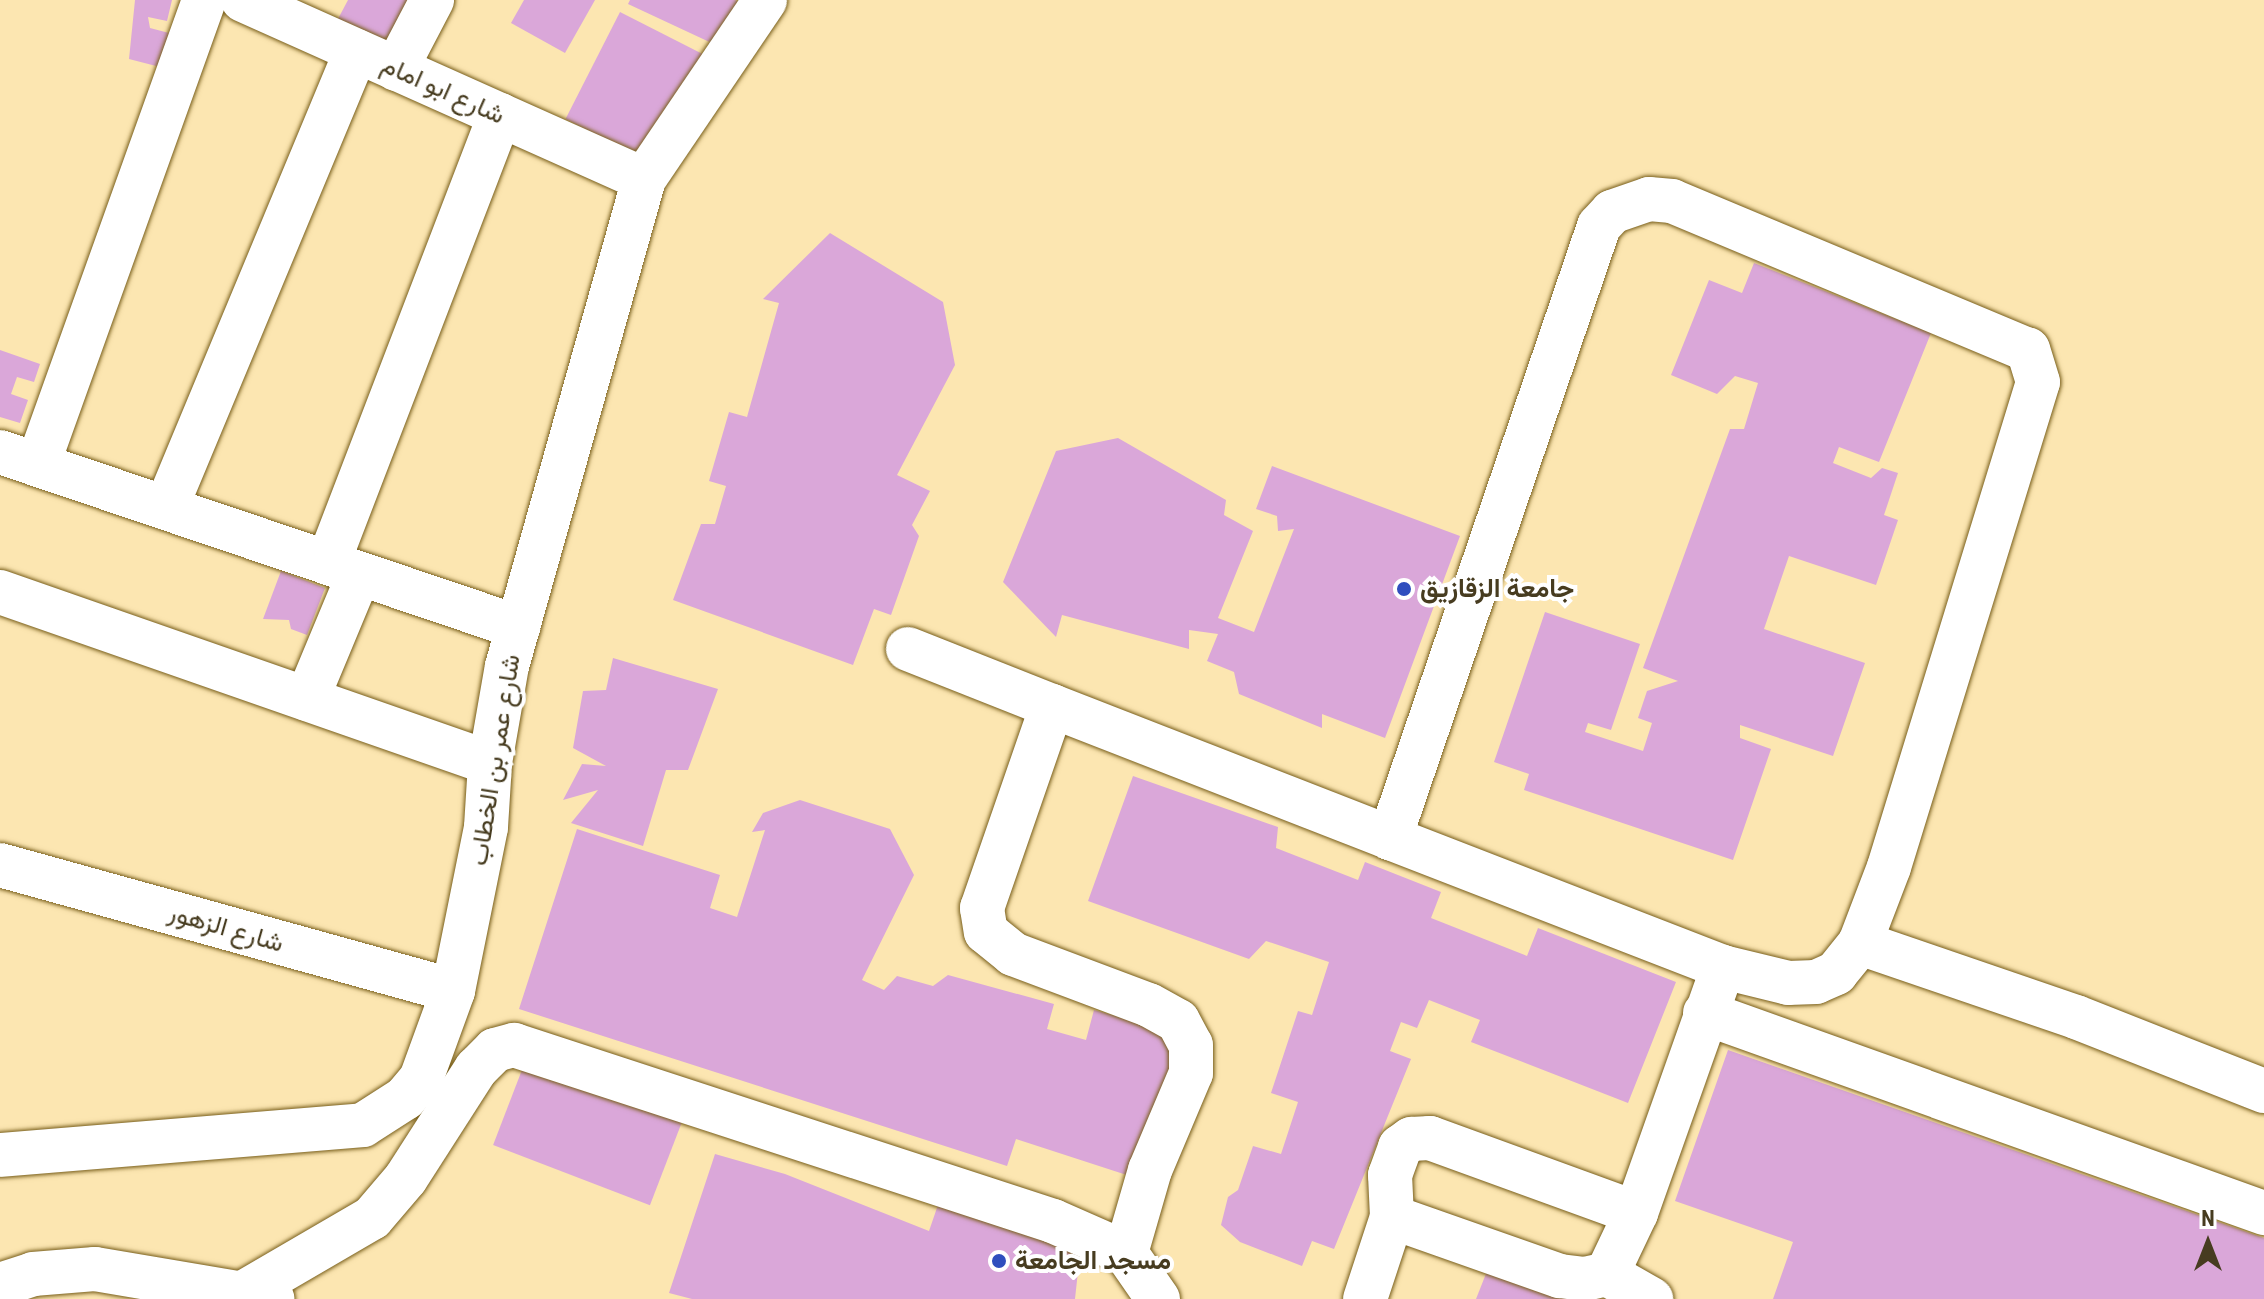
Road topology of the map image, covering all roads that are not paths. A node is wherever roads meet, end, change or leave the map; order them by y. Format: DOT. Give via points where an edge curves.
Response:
graph roads {
  1 [pos="204,0"];
  2 [pos="243,0"];
  3 [pos="432,0"];
  4 [pos="765,0"];
  5 [pos="356,51"];
  6 [pos="396,69"];
  7 [pos="500,115"];
  8 [pos="644,179"];
  9 [pos="19,458"];
  10 [pos="166,508"];
  11 [pos="343,568"];
  12 [pos="0,592"];
  13 [pos="518,627"];
  14 [pos="908,649"];
  15 [pos="307,699"];
  16 [pos="1052,706"];
  17 [pos="490,763"];
  18 [pos="1390,838"];
  19 [pos="0,865"];
  20 [pos="1860,943"];
  21 [pos="1723,967"];
  22 [pos="453,991"];
  23 [pos="1705,1013"];
  24 [pos="2264,1091"];
  25 [pos="0,1155"];
  26 [pos="1636,1213"];
  27 [pos="2264,1213"];
  28 [pos="1392,1217"];
  29 [pos="1126,1253"];
  30 [pos="1607,1274"];
  31 [pos="0,1285"];
  32 [pos="258,1296"];
  33 [pos="1158,1299"];
  34 [pos="1365,1299"];
  35 [pos="1651,1299"];
  1 -- 9 [label="street"];
  2 -- 5 [label="street, شارع ابو امام"];
  3 -- 6 [label="street"];
  4 -- 8 [label="street, شارع عمر بن الخطاب"];
  5 -- 6 [label="street, شارع ابو امام"];
  5 -- 10 [label="street"];
  6 -- 7 [label="street, شارع ابو امام"];
  7 -- 8 [label="street, شارع ابو امام"];
  7 -- 11 [label="street"];
  8 -- 13 [label="street, شارع عمر بن الخطاب"];
  9 -- 10 [label="street"];
  10 -- 11 [label="street"];
  11 -- 13 [label="street"];
  11 -- 15 [label="street"];
  12 -- 15 [label="street"];
  13 -- 17 [label="street, شارع عمر بن الخطاب"];
  14 -- 16 [label="street"];
  15 -- 17 [label="street"];
  16 -- 18 [label="street"];
  16 -- 29 [label="street" via="982,908 986,932 1013,954 1149,1005 1178,1021 1191,1045 1191,1073 1150,1170"];
  17 -- 22 [label="street, شارع عمر بن الخطاب" via="486,827"];
  18 -- 20 [label="street" via="1599,226 1627,204 1672,201 2019,343 2034,360 2038,382 1889,867"];
  18 -- 21 [label="street"];
  19 -- 22 [label="street, شارع الزهور"];
  20 -- 21 [label="street" via="1836,973 1816,982 1788,983"];
  20 -- 24 [label="street" via="2076,1017"];
  21 -- 23 [label="street"];
  22 -- 25 [label="street, شارع عمر بن الخطاب" via="421,1079 405,1098 363,1125"];
  23 -- 26 [label="street"];
  23 -- 27 [label="street"];
  26 -- 28 [label="street" via="1430,1138 1411,1139 1400,1147 1390,1175"];
  26 -- 30 [label="street"];
  28 -- 30 [label="street" via="1560,1276 1585,1279"];
  28 -- 34 [label="street"];
  29 -- 32 [label="street" via="1053,1221 514,1045 495,1050 476,1069 406,1178 372,1218"];
  29 -- 33 [label="street"];
  30 -- 35 [label="street"];
  31 -- 32 [label="street" via="33,1274 95,1269"];
}
